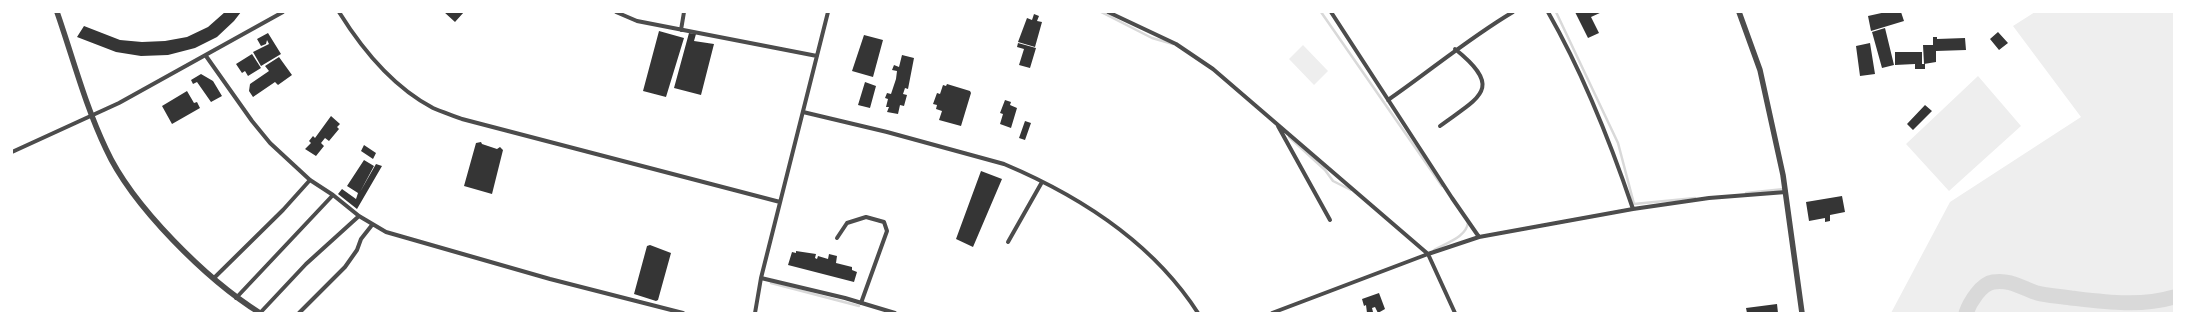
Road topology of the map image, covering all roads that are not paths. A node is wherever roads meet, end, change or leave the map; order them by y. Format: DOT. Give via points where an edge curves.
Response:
graph roads {
  1 [pos="57,12"];
  2 [pos="283,12"];
  3 [pos="339,12"];
  4 [pos="616,12"];
  5 [pos="684,12"];
  6 [pos="828,12"];
  7 [pos="1108,12"];
  8 [pos="1331,12"];
  9 [pos="1513,12"];
  10 [pos="1548,12"];
  11 [pos="1739,12"];
  12 [pos="681,30"];
  13 [pos="1455,49"];
  14 [pos="206,56"];
  15 [pos="817,56"];
  16 [pos="1388,100"];
  17 [pos="803,112"];
  18 [pos="92,117"];
  19 [pos="1277,123"];
  20 [pos="1440,126"];
  21 [pos="12,152"];
  22 [pos="310,180"];
  23 [pos="1042,182"];
  24 [pos="1786,192"];
  25 [pos="333,195"];
  26 [pos="780,202"];
  27 [pos="1633,210"];
  28 [pos="359,216"];
  29 [pos="1330,220"];
  30 [pos="372,225"];
  31 [pos="1479,237"];
  32 [pos="837,238"];
  33 [pos="1008,242"];
  34 [pos="1428,254"];
  35 [pos="214,278"];
  36 [pos="761,278"];
  37 [pos="236,298"];
  38 [pos="861,303"];
  39 [pos="260,313"];
  40 [pos="298,313"];
  41 [pos="683,313"];
  42 [pos="755,313"];
  43 [pos="896,313"];
  44 [pos="1198,313"];
  45 [pos="1272,313"];
  46 [pos="1455,313"];
  47 [pos="1802,313"];
  1 -- 18 [label="street"];
  2 -- 14 [label="street"];
  3 -- 26 [label="street" via="373,59 403,88 433,108 462,118"];
  4 -- 12 [label="street" via="636,21"];
  5 -- 12 [label="street"];
  6 -- 15 [label="street"];
  7 -- 19 [label="street" via="1176,44 1213,69"];
  8 -- 16 [label="street"];
  9 -- 13 [label="street"];
  10 -- 27 [label="street" via="1588,90"];
  11 -- 24 [label="street" via="1760,70"];
  12 -- 15 [label="street"];
  13 -- 16 [label="street"];
  13 -- 20 [label="street" via="1472,63 1481,76 1483,87 1480,96"];
  14 -- 18 [label="street"];
  14 -- 22 [label="street" via="270,143"];
  15 -- 17 [label="street"];
  16 -- 31 [label="street"];
  17 -- 23 [label="street" via="1004,164"];
  17 -- 26 [label="street"];
  18 -- 21 [label="street"];
  18 -- 35 [label="street" via="110,156 131,190 189,256"];
  19 -- 29 [label="street"];
  19 -- 34 [label="street"];
  22 -- 25 [label="street"];
  22 -- 35 [label="street"];
  23 -- 33 [label="street"];
  23 -- 44 [label="street" via="1118,227 1136,242 1172,278"];
  24 -- 27 [label="street" via="1709,198"];
  24 -- 47 [label="street"];
  25 -- 28 [label="street"];
  25 -- 37 [label="street"];
  26 -- 36 [label="street"];
  27 -- 31 [label="street"];
  28 -- 30 [label="street"];
  28 -- 39 [label="street" via="306,264"];
  30 -- 40 [label="street" via="345,267"];
  30 -- 41 [label="street" via="386,232 535,275"];
  31 -- 34 [label="street"];
  32 -- 38 [label="street" via="847,223 866,217 884,222 886,226 887,231"];
  34 -- 45 [label="street"];
  34 -- 46 [label="street"];
  35 -- 37 [label="street"];
  36 -- 38 [label="street"];
  36 -- 42 [label="street"];
  37 -- 39 [label="street"];
  38 -- 43 [label="street"];
}
